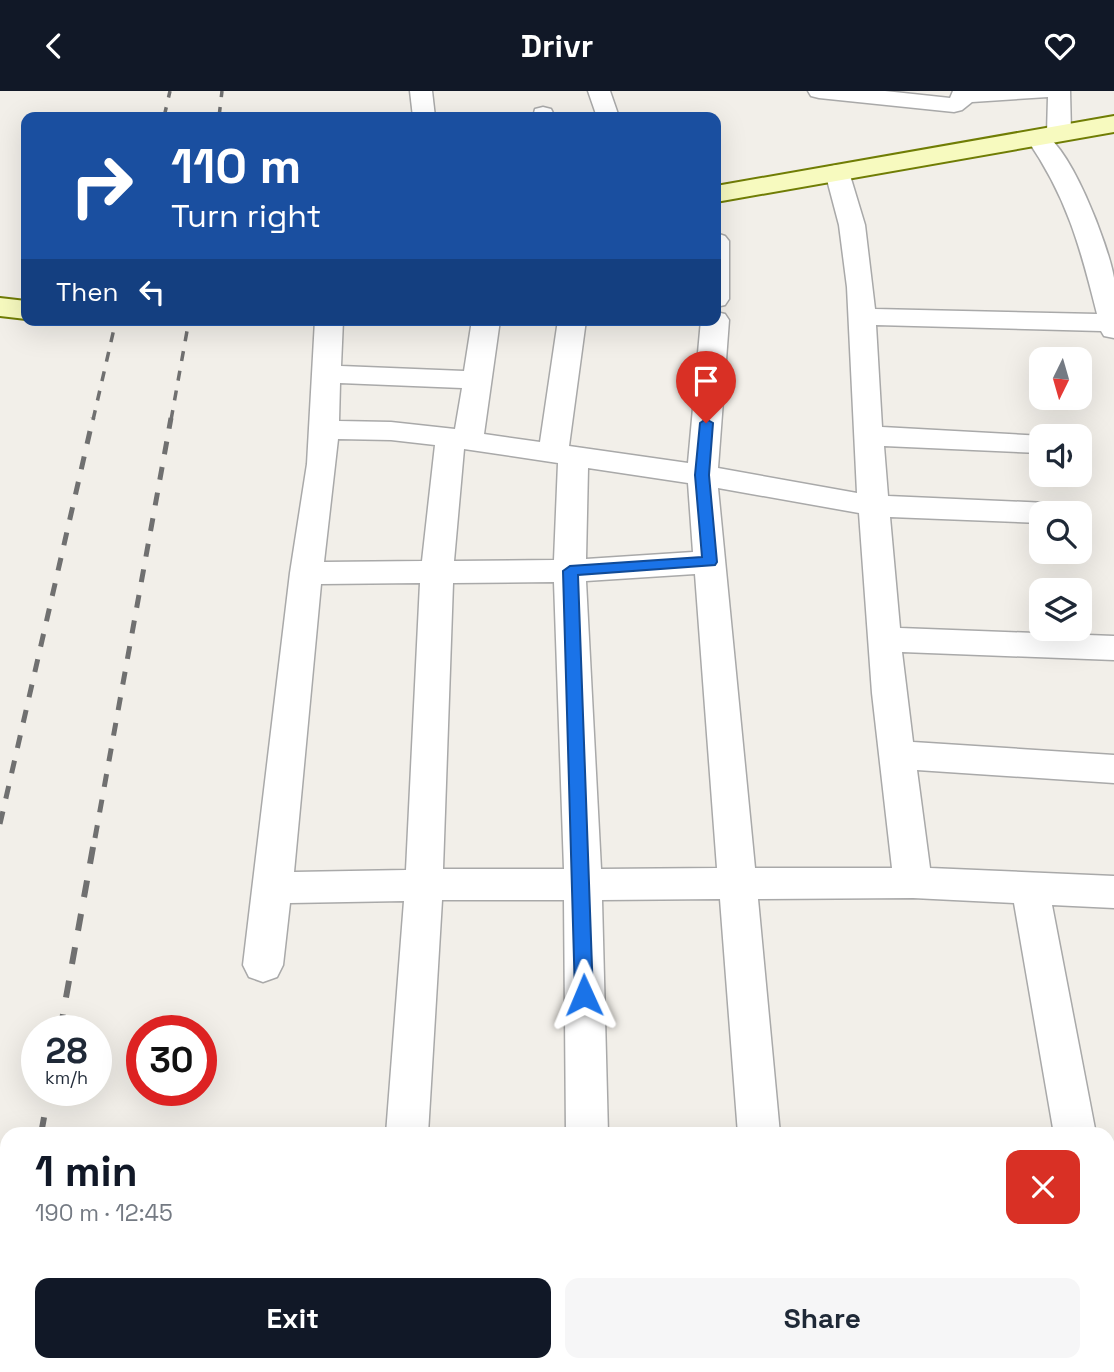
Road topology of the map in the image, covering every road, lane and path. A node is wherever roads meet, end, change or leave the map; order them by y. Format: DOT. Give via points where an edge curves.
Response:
graph roads {
  1 [pos="421,91"];
  2 [pos="599,91"];
  3 [pos="819,91"];
  4 [pos="1044,91"];
  5 [pos="1059,91"];
  6 [pos="963,93"];
  7 [pos="884,94"];
  8 [pos="423,112"];
  9 [pos="606,112"];
  10 [pos="1114,124"];
  11 [pos="1049,135"];
  12 [pos="837,172"];
  13 [pos="721,193"];
  14 [pos="0,307"];
  15 [pos="21,309"];
  16 [pos="863,317"];
  17 [pos="329,326"];
  18 [pos="485,326"];
  19 [pos="572,326"];
  20 [pos="714,326"];
  21 [pos="1113,327"];
  22 [pos="326,375"];
  23 [pos="477,380"];
  24 [pos="323,430"];
  25 [pos="868,436"];
  26 [pos="459,439"];
  27 [pos="1029,443"];
  28 [pos="563,454"];
  29 [pos="702,475"];
  30 [pos="873,506"];
  31 [pos="1029,512"];
  32 [pos="710,562"];
  33 [pos="437,571"];
  34 [pos="570,571"];
  35 [pos="306,573"];
  36 [pos="884,639"];
  37 [pos="1114,648"];
  38 [pos="897,755"];
  39 [pos="1114,769"];
  40 [pos="913,883"];
  41 [pos="583,884"];
  42 [pos="738,884"];
  43 [pos="424,885"];
  44 [pos="274,888"];
  45 [pos="1030,888"];
  46 [pos="1114,893"];
  47 [pos="263,965"];
  48 [pos="407,1127"];
  49 [pos="587,1127"];
  50 [pos="758,1127"];
  51 [pos="1073,1127"];
  1 -- 8 [label="street"];
  2 -- 9 [label="street"];
  3 -- 7 [label="street"];
  4 -- 6 [label="street"];
  5 -- 11 [label="street"];
  6 -- 7 [label="street" via="954,105"];
  10 -- 11 [label="street"];
  11 -- 12 [label="street"];
  11 -- 21 [label="street" via="1075,199"];
  12 -- 13 [label="street"];
  12 -- 16 [label="street" via="852,226"];
  14 -- 15 [label="street"];
  16 -- 21 [label="street"];
  16 -- 25 [label="street"];
  17 -- 22 [label="street"];
  18 -- 23 [label="street"];
  19 -- 28 [label="street"];
  20 -- 29 [label="street"];
  22 -- 23 [label="street"];
  22 -- 24 [label="street"];
  23 -- 26 [label="street"];
  24 -- 26 [label="street"];
  24 -- 35 [label="street"];
  25 -- 27 [label="street"];
  25 -- 30 [label="street"];
  26 -- 28 [label="street"];
  26 -- 33 [label="street"];
  28 -- 29 [label="street"];
  28 -- 34 [label="street"];
  29 -- 30 [label="street"];
  29 -- 32 [label="street"];
  30 -- 31 [label="street"];
  30 -- 36 [label="street"];
  32 -- 34 [label="street"];
  32 -- 42 [label="street"];
  33 -- 34 [label="street"];
  33 -- 35 [label="street"];
  33 -- 43 [label="street"];
  34 -- 41 [label="street"];
  35 -- 44 [label="street"];
  36 -- 37 [label="street"];
  36 -- 38 [label="street"];
  38 -- 39 [label="street"];
  38 -- 40 [label="street"];
  40 -- 42 [label="street"];
  40 -- 45 [label="street"];
  41 -- 42 [label="street"];
  41 -- 43 [label="street"];
  41 -- 49 [label="street"];
  42 -- 50 [label="street"];
  43 -- 44 [label="street"];
  43 -- 48 [label="street"];
  44 -- 47 [label="street"];
  45 -- 46 [label="street"];
  45 -- 51 [label="street"];
}
